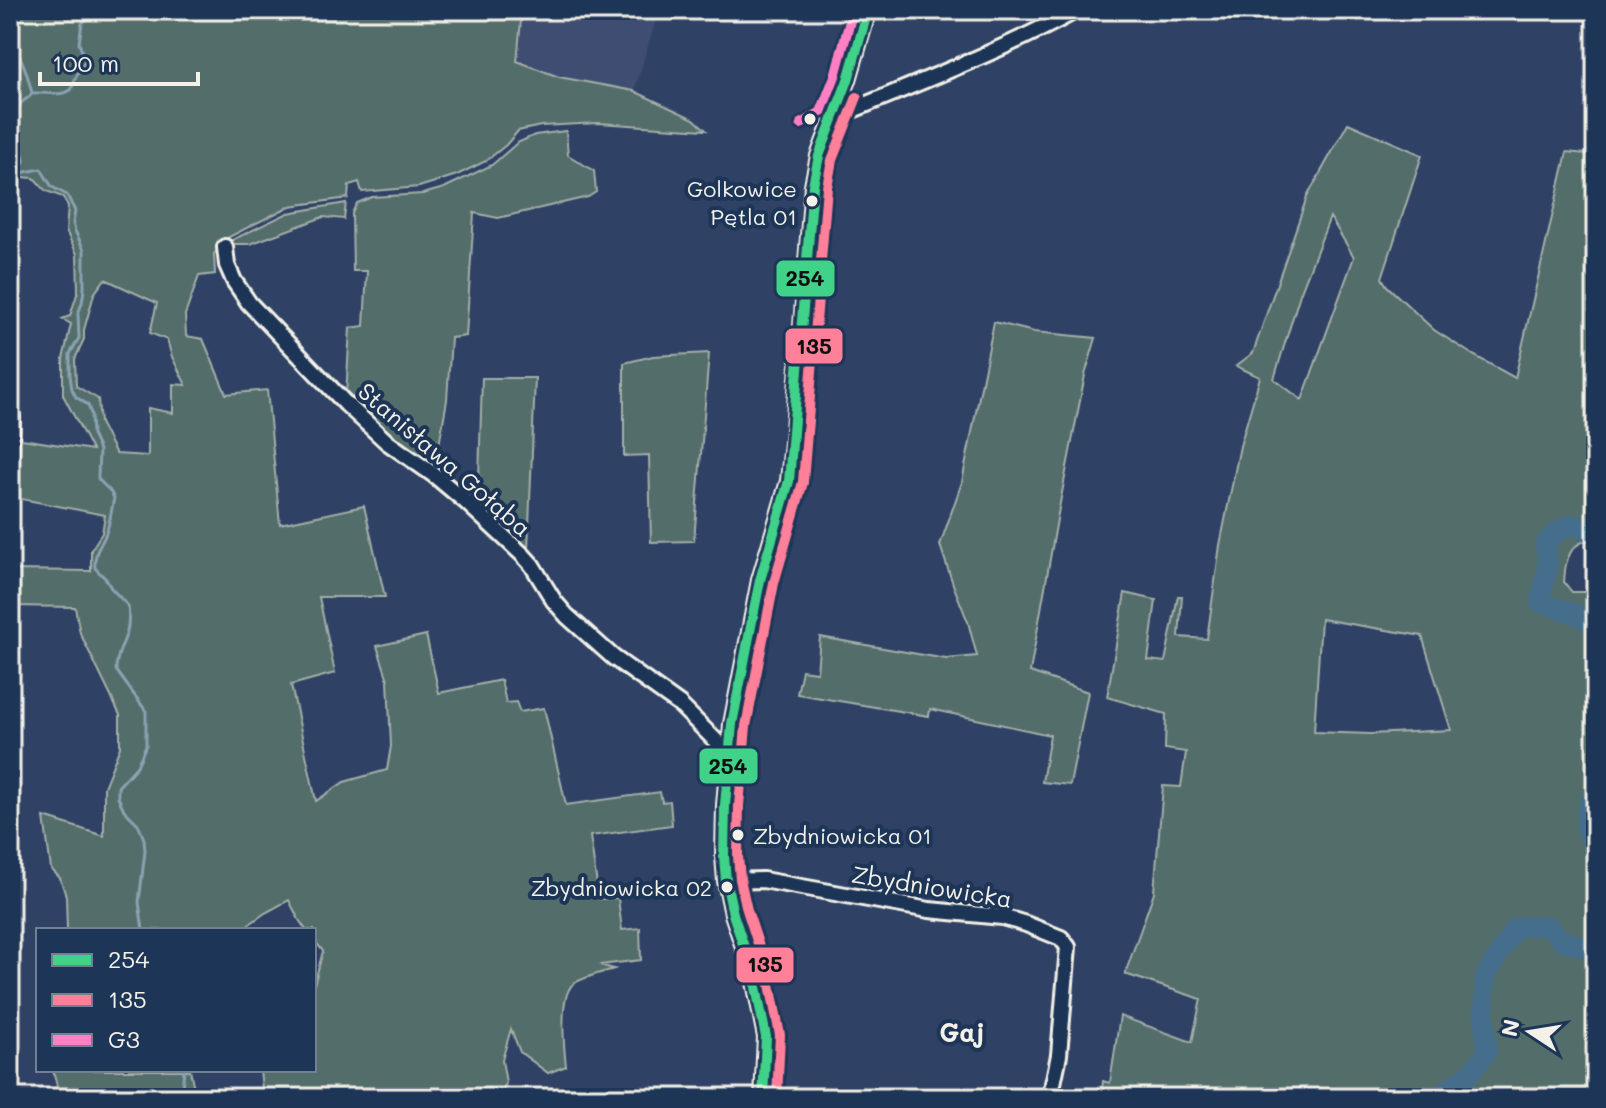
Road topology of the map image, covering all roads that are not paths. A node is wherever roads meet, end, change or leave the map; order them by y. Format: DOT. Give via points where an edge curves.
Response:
graph roads {
  1 [pos="868,10"];
  2 [pos="1077,10"];
  3 [pos="832,121"];
  4 [pos="225,247"];
  5 [pos="10,408"];
  6 [pos="10,458"];
  7 [pos="728,753"];
  8 [pos="726,881"];
  9 [pos="763,1098"];
  10 [pos="1050,1098"];
  1 -- 3 [label="street"];
  2 -- 3 [label="street"];
  3 -- 7 [label="street" via="811,197 789,481 760,580"];
  4 -- 7 [label="street, Stanisława Gołąba" via="227,265 249,303 346,404 465,501 532,565 567,616 680,705"];
  5 -- 6 [label="street"];
  7 -- 8 [label="street"];
  8 -- 9 [label="street" via="766,1037"];
  8 -- 10 [label="street, Zbydniowicka" via="763,880 929,910 1002,917 1061,938 1068,947"];
}
